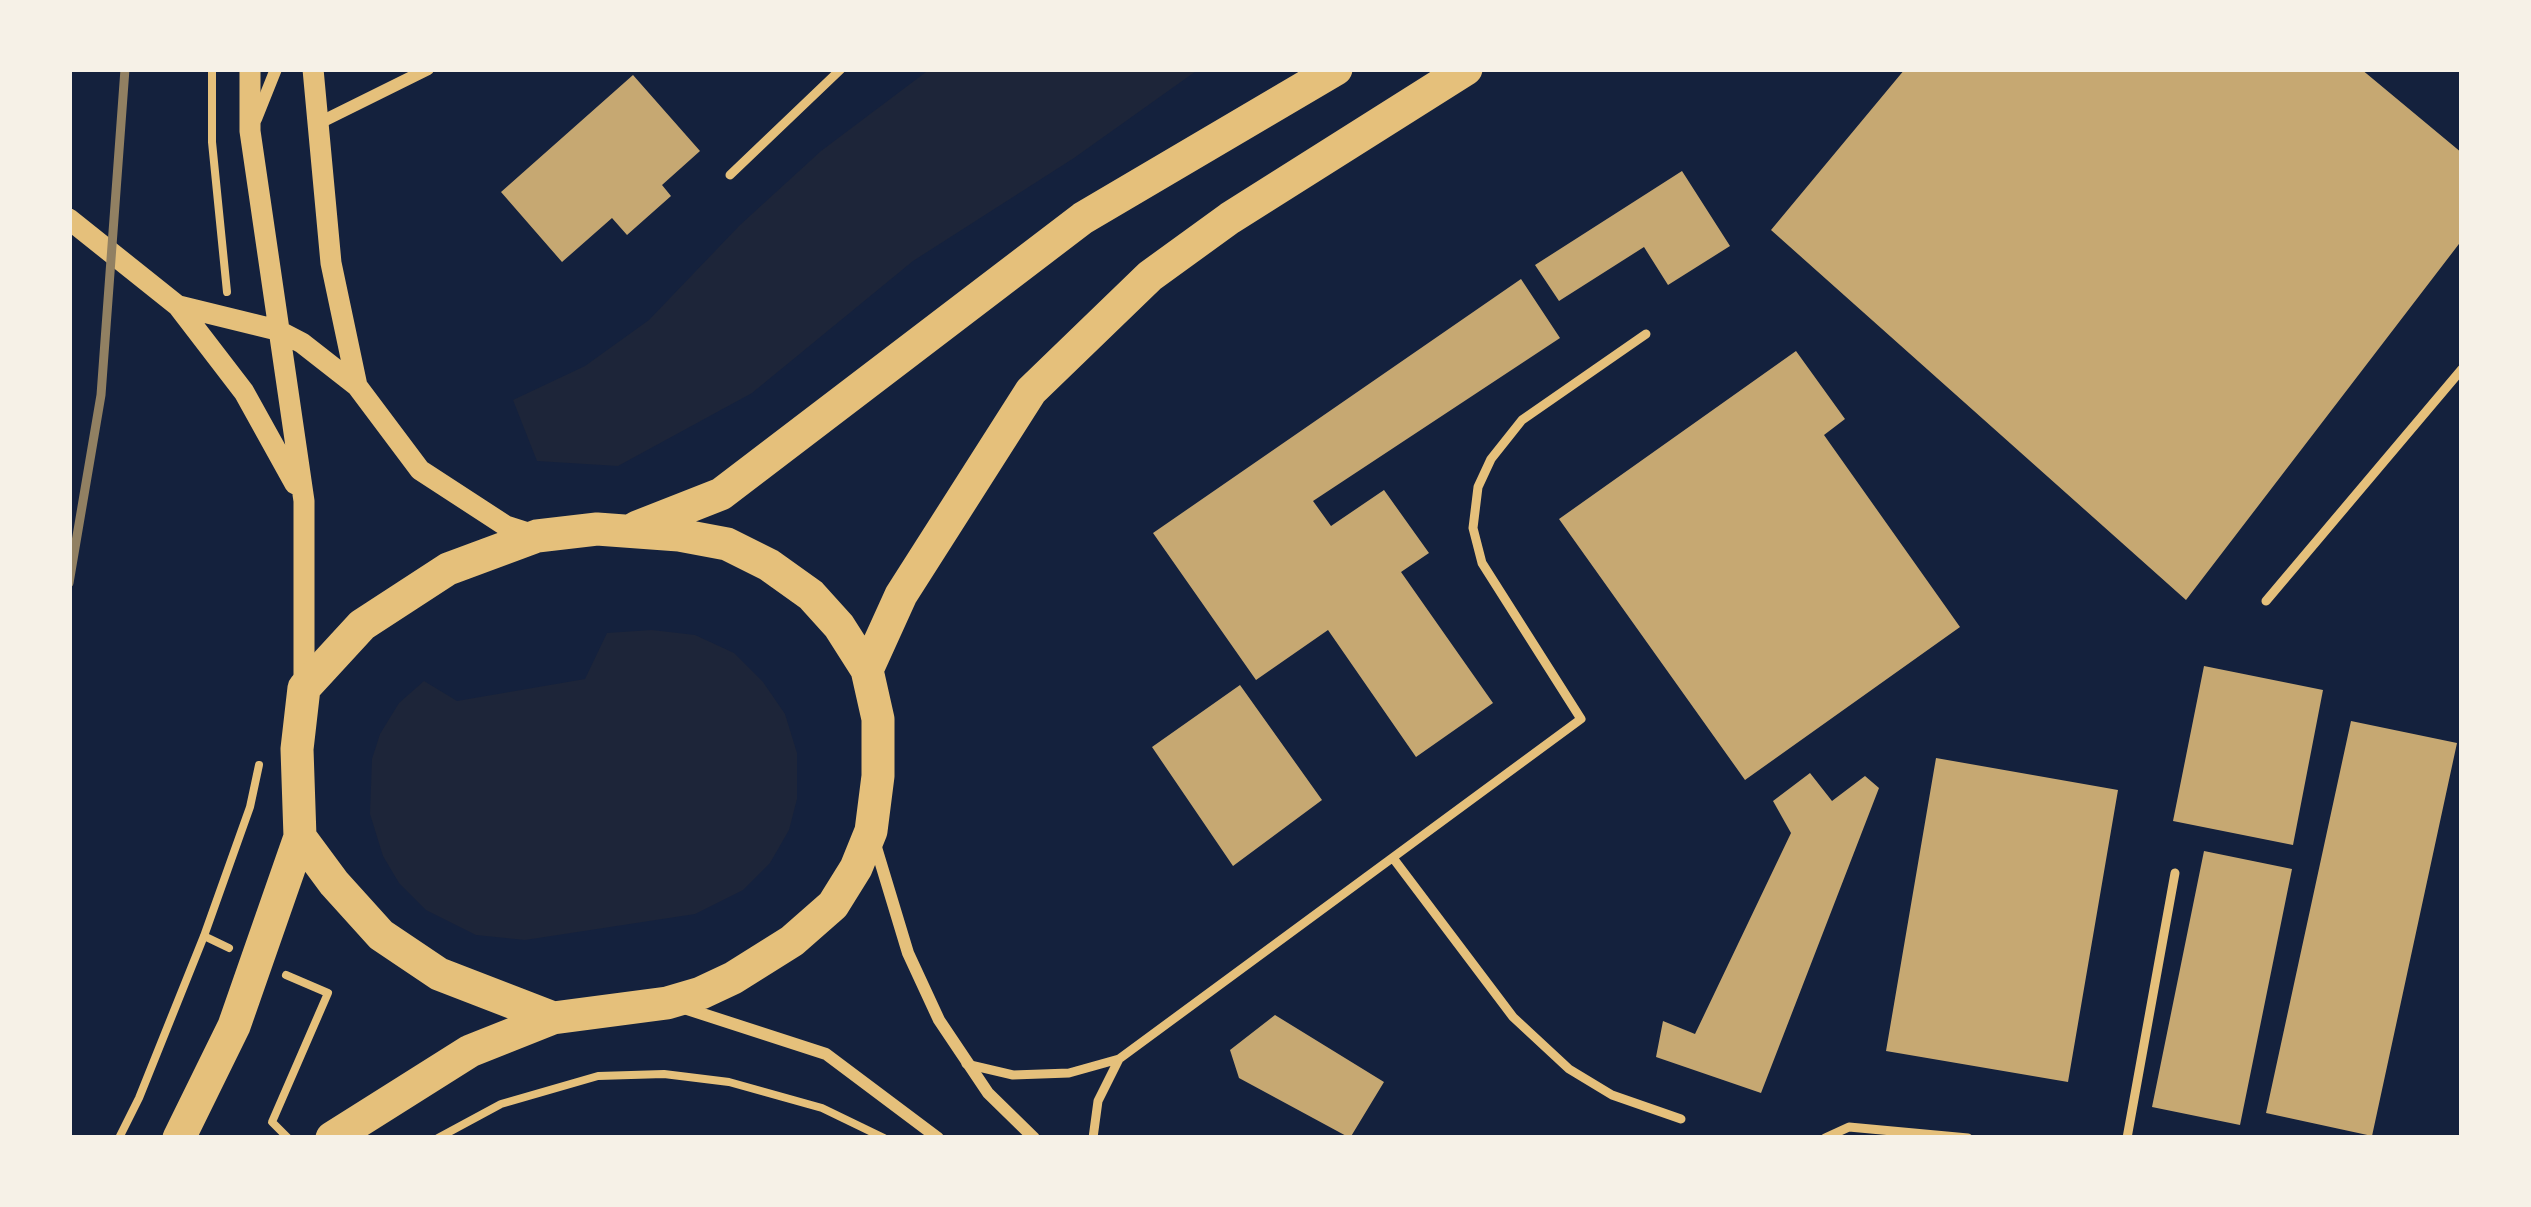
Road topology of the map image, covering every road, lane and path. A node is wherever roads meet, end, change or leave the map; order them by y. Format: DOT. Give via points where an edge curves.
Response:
graph roads {
  1 [pos="212,69"];
  2 [pos="250,69"];
  3 [pos="276,69"];
  4 [pos="314,69"];
  5 [pos="428,69"];
  6 [pos="841,69"];
  7 [pos="1336,69"];
  8 [pos="1466,69"];
  9 [pos="317,124"];
  10 [pos="250,131"];
  11 [pos="730,175"];
  12 [pos="69,219"];
  13 [pos="178,306"];
  14 [pos="230,319"];
  15 [pos="277,330"];
  16 [pos="1646,334"];
  17 [pos="2462,369"];
  18 [pos="357,386"];
  19 [pos="304,501"];
  20 [pos="630,530"];
  21 [pos="538,536"];
  22 [pos="2266,601"];
  23 [pos="867,670"];
  24 [pos="304,688"];
  25 [pos="260,763"];
  26 [pos="871,831"];
  27 [pos="300,836"];
  28 [pos="1393,858"];
  29 [pos="2175,873"];
  30 [pos="328,993"];
  31 [pos="667,1003"];
  32 [pos="553,1018"];
  33 [pos="1119,1059"];
  34 [pos="966,1064"];
  35 [pos="1682,1119"];
  36 [pos="118,1138"];
  37 [pos="179,1138"];
  38 [pos="288,1138"];
  39 [pos="332,1138"];
  40 [pos="438,1138"];
  41 [pos="884,1138"];
  42 [pos="938,1138"];
  43 [pos="1034,1138"];
  44 [pos="1093,1138"];
  45 [pos="1825,1138"];
  46 [pos="1968,1138"];
  47 [pos="2128,1138"];
  1 -- 14 [label="path"];
  2 -- 10 [label="street"];
  3 -- 10 [label="street"];
  4 -- 9 [label="street"];
  5 -- 9 [label="street"];
  6 -- 11 [label="lane"];
  7 -- 20 [label="highway" via="1083,218 722,494"];
  8 -- 23 [label="highway" via="1150,276 1031,391 901,595"];
  9 -- 18 [label="street" via="331,263"];
  10 -- 15 [label="street"];
  12 -- 13 [label="street"];
  13 -- 14 [label="street"];
  13 -- 19 [label="street" via="244,392"];
  14 -- 15 [label="street"];
  15 -- 18 [label="street"];
  15 -- 19 [label="street"];
  16 -- 28 [label="lane" via="1522,420 1478,487 1473,528 1482,563 1581,718"];
  17 -- 22 [label="lane"];
  18 -- 21 [label="street" via="420,470 506,526"];
  19 -- 24 [label="street"];
  20 -- 21 [label="highway"];
  20 -- 23 [label="highway" via="727,544 770,565 811,595"];
  21 -- 24 [label="highway" via="431,580 362,625"];
  23 -- 26 [label="highway" via="878,719"];
  24 -- 27 [label="highway"];
  25 -- 36 [label="path" via="203,936"];
  26 -- 31 [label="highway" via="833,904 792,941 733,978"];
  26 -- 34 [label="street" via="908,952"];
  27 -- 32 [label="highway" via="381,935 439,974"];
  27 -- 37 [label="highway" via="233,1026"];
  28 -- 33 [label="lane"];
  28 -- 35 [label="lane" via="1513,1017 1569,1070"];
  29 -- 47 [label="lane"];
  30 -- 38 [label="path" via="272,1122"];
  31 -- 32 [label="highway"];
  31 -- 42 [label="street" via="826,1054"];
  32 -- 39 [label="highway" via="470,1051"];
  33 -- 34 [label="lane" via="1069,1073 1013,1075"];
  33 -- 44 [label="lane" via="1098,1101"];
  34 -- 43 [label="street"];
  40 -- 41 [label="path" via="501,1104 598,1076 664,1074 822,1108"];
  45 -- 46 [label="lane" via="1850,1127"];
}
